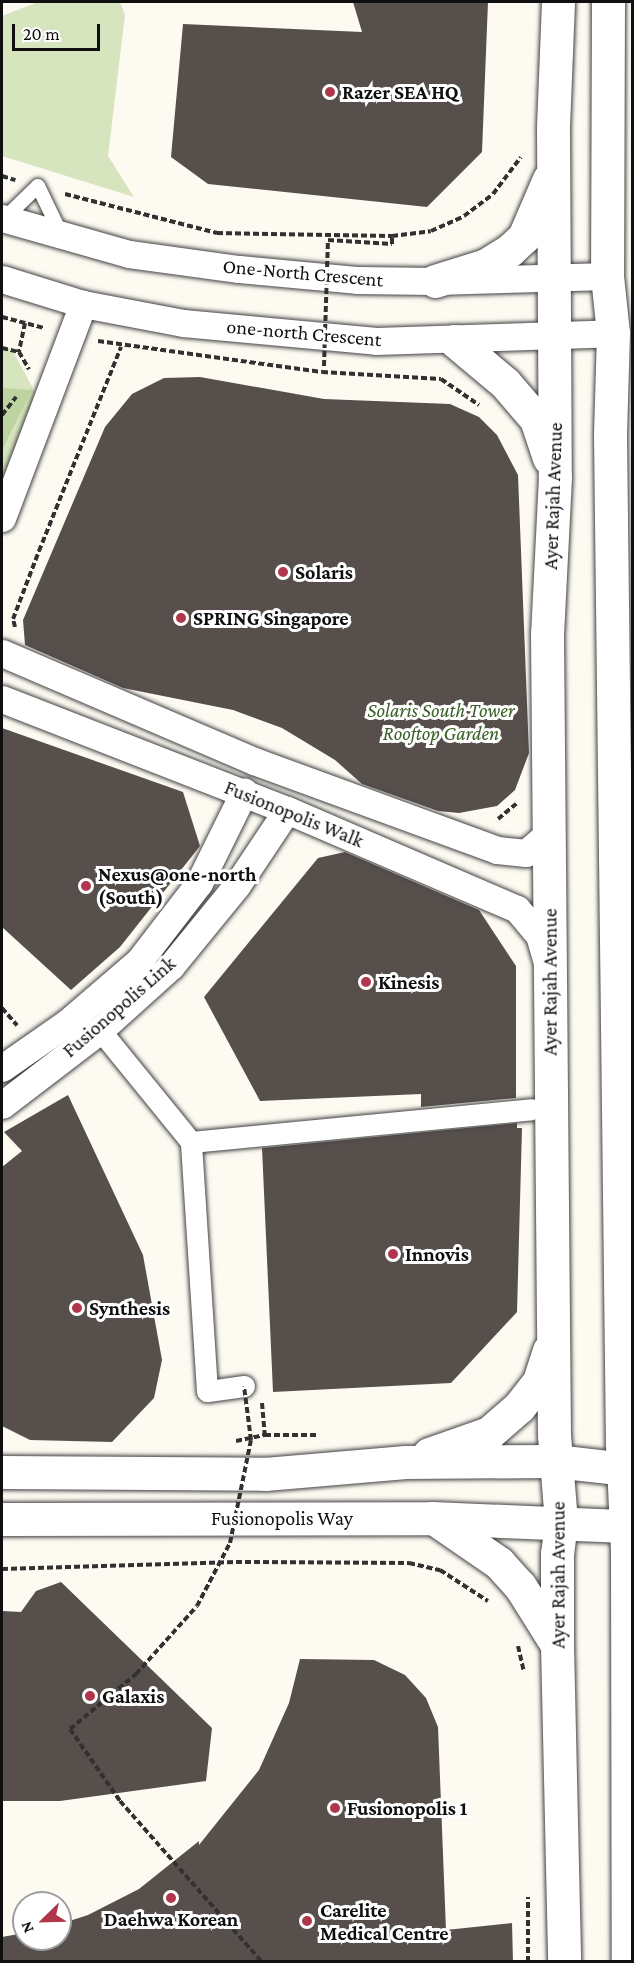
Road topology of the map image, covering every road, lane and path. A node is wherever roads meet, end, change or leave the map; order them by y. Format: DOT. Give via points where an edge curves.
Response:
graph roads {
  1 [pos="558,2"];
  2 [pos="608,2"];
  3 [pos="523,154"];
  4 [pos="555,167"];
  5 [pos="38,186"];
  6 [pos="3,218"];
  7 [pos="62,234"];
  8 [pos="392,236"];
  9 [pos="607,276"];
  10 [pos="2,279"];
  11 [pos="557,280"];
  12 [pos="435,281"];
  13 [pos="83,304"];
  14 [pos="2,317"];
  15 [pos="25,323"];
  16 [pos="555,333"];
  17 [pos="613,333"];
  18 [pos="70,334"];
  19 [pos="455,341"];
  20 [pos="121,347"];
  21 [pos="2,348"];
  22 [pos="20,352"];
  23 [pos="324,366"];
  24 [pos="32,375"];
  25 [pos="484,409"];
  26 [pos="555,477"];
  27 [pos="2,518"];
  28 [pos="16,630"];
  29 [pos="2,653"];
  30 [pos="2,699"];
  31 [pos="244,792"];
  32 [pos="287,810"];
  33 [pos="549,833"];
  34 [pos="550,971"];
  35 [pos="100,1030"];
  36 [pos="2,1068"];
  37 [pos="2,1105"];
  38 [pos="531,1109"];
  39 [pos="191,1142"];
  40 [pos="554,1337"];
  41 [pos="252,1388"];
  42 [pos="322,1435"];
  43 [pos="555,1461"];
  44 [pos="405,1462"];
  45 [pos="629,1469"];
  46 [pos="2,1472"];
  47 [pos="432,1518"];
  48 [pos="2,1519"];
  49 [pos="561,1522"];
  50 [pos="629,1526"];
  51 [pos="2,1569"];
  52 [pos="630,1575"];
  53 [pos="494,1605"];
  54 [pos="557,1645"];
  55 [pos="262,1962"];
  56 [pos="564,1962"];
  57 [pos="628,1962"];
  1 -- 4 [label="street, Ayer Rajah Avenue"];
  2 -- 9 [label="street"];
  3 -- 8 [label="path" via="492,194 465,216 431,231"];
  4 -- 11 [label="street, Ayer Rajah Avenue"];
  4 -- 12 [label="street" via="524,237 486,266"];
  5 -- 6 [label="lane"];
  5 -- 7 [label="lane"];
  5 -- 8 [label="path" via="217,233"];
  6 -- 7 [label="street, One-North Crescent"];
  7 -- 12 [label="street, One-North Crescent" via="129,254 205,265 358,280"];
  8 -- 23 [label="path, bridge" via="392,244 328,240"];
  9 -- 11 [label="street, One-North Crescent"];
  9 -- 17 [label="street"];
  10 -- 13 [label="street, one-north Crescent"];
  11 -- 12 [label="street, One-North Crescent"];
  11 -- 16 [label="street, Ayer Rajah Avenue"];
  13 -- 18 [label="street"];
  13 -- 19 [label="street, one-north Crescent" via="183,323 376,341"];
  14 -- 15 [label="path"];
  15 -- 18 [label="path"];
  15 -- 22 [label="path"];
  16 -- 17 [label="street, one-north Crescent"];
  16 -- 19 [label="street, one-north Crescent"];
  16 -- 26 [label="street, Ayer Rajah Avenue"];
  17 -- 45 [label="street" via="610,435"];
  18 -- 20 [label="path"];
  18 -- 27 [label="street"];
  19 -- 26 [label="street" via="506,383 536,419"];
  20 -- 25 [label="path" via="322,372 441,379"];
  20 -- 28 [label="path" via="17,609"];
  21 -- 22 [label="path"];
  22 -- 24 [label="path"];
  26 -- 33 [label="street, Ayer Rajah Avenue" via="547,634"];
  29 -- 33 [label="street, Fusionopolis Walk" via="254,761 497,850 526,853"];
  30 -- 31 [label="street, Fusionopolis Walk"];
  31 -- 32 [label="street, Fusionopolis Walk"];
  31 -- 36 [label="street, Fusionopolis Link" via="199,884 139,961 68,1022"];
  32 -- 34 [label="street, Fusionopolis Walk" via="517,909 539,935"];
  32 -- 35 [label="street, Fusionopolis Link" via="237,885 171,966"];
  33 -- 34 [label="street, Ayer Rajah Avenue"];
  34 -- 40 [label="street, Ayer Rajah Avenue"];
  35 -- 37 [label="street, Fusionopolis Link"];
  35 -- 39 [label="street"];
  38 -- 39 [label="street"];
  39 -- 41 [label="street" via="207,1391"];
  40 -- 43 [label="street, Ayer Rajah Avenue"];
  40 -- 44 [label="street" via="539,1381 519,1407 489,1432"];
  41 -- 42 [label="path" via="265,1435"];
  41 -- 55 [label="path, bridge" via="251,1440 230,1543 197,1606 136,1674 70,1729 120,1801"];
  43 -- 44 [label="street"];
  43 -- 45 [label="street"];
  43 -- 49 [label="street, Ayer Rajah Avenue"];
  44 -- 46 [label="street" via="265,1474"];
  45 -- 50 [label="street"];
  47 -- 48 [label="street, Fusionopolis Way"];
  47 -- 49 [label="street, Fusionopolis Way"];
  47 -- 54 [label="street" via="499,1563 520,1586"];
  49 -- 50 [label="street, Fusionopolis Way"];
  49 -- 54 [label="street, Ayer Rajah Avenue"];
  50 -- 52 [label="street"];
  51 -- 53 [label="path" via="409,1563 440,1570"];
  52 -- 57 [label="street"];
  54 -- 56 [label="street, Ayer Rajah Avenue"];
}
